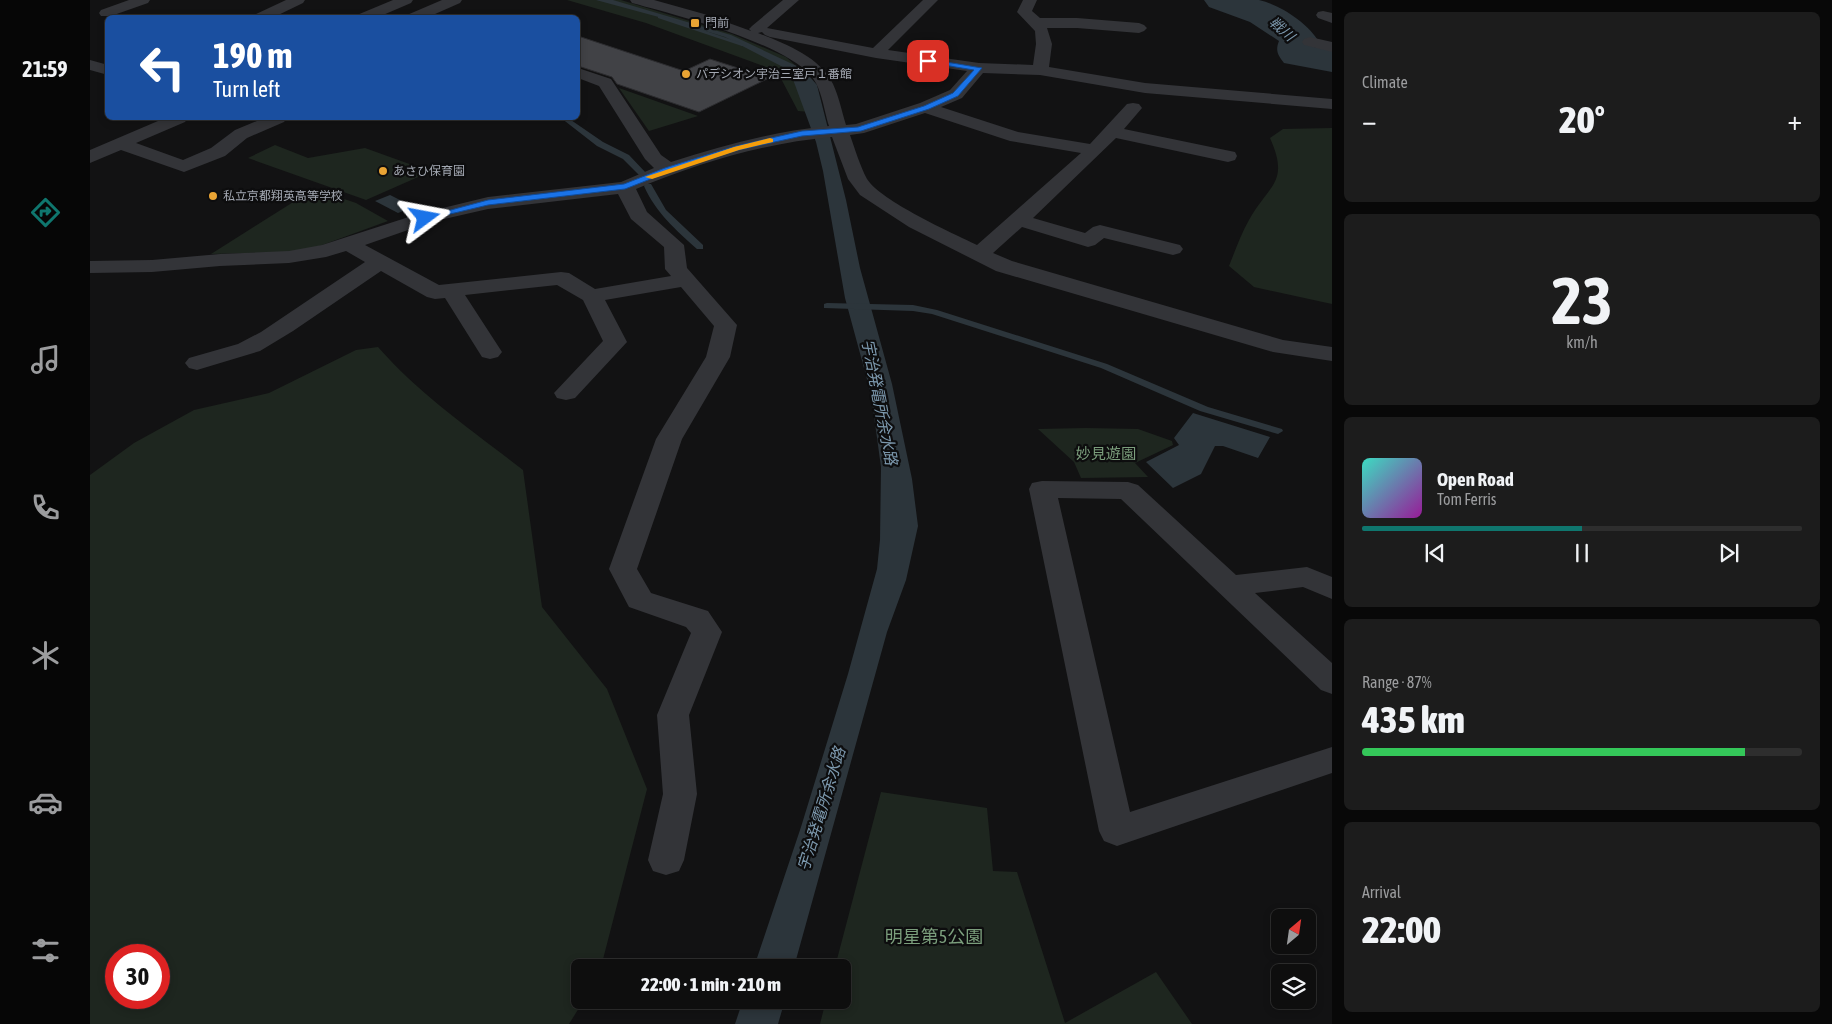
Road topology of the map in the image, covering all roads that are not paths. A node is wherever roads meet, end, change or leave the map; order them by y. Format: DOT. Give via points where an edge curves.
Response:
graph roads {
  1 [pos="143,0"];
  2 [pos="298,0"];
  3 [pos="406,0"];
  4 [pos="455,0"];
  5 [pos="636,0"];
  6 [pos="792,0"];
  7 [pos="930,0"];
  8 [pos="1030,0"];
  9 [pos="90,9"];
  10 [pos="106,13"];
  11 [pos="112,15"];
  12 [pos="266,15"];
  13 [pos="369,15"];
  14 [pos="419,15"];
  15 [pos="1038,22"];
  16 [pos="721,24"];
  17 [pos="1140,28"];
  18 [pos="757,29"];
  19 [pos="1310,42"];
  20 [pos="1332,47"];
  21 [pos="876,53"];
  22 [pos="90,65"];
  23 [pos="979,68"];
  24 [pos="105,69"];
  25 [pos="1040,70"];
  26 [pos="580,74"];
  27 [pos="1332,104"];
  28 [pos="926,107"];
  29 [pos="1133,108"];
  30 [pos="174,120"];
  31 [pos="273,120"];
  32 [pos="839,131"];
  33 [pos="1113,132"];
  34 [pos="90,137"];
  35 [pos="118,145"];
  36 [pos="1094,150"];
  37 [pos="1228,156"];
  38 [pos="90,157"];
  39 [pos="668,169"];
  40 [pos="625,187"];
  41 [pos="1019,220"];
  42 [pos="1163,243"];
  43 [pos="346,244"];
  44 [pos="979,254"];
  45 [pos="381,262"];
  46 [pos="90,267"];
  47 [pos="686,280"];
  48 [pos="451,290"];
  49 [pos="592,296"];
  50 [pos="490,352"];
  51 [pos="1332,354"];
  52 [pos="197,363"];
  53 [pos="566,393"];
  54 [pos="1229,586"];
  55 [pos="1332,589"];
  56 [pos="1332,682"];
  57 [pos="1332,760"];
  58 [pos="666,860"];
  1 -- 10 [label="street"];
  2 -- 12 [label="street"];
  3 -- 13 [label="street"];
  4 -- 14 [label="street"];
  5 -- 16 [label="street"];
  6 -- 18 [label="street"];
  7 -- 21 [label="street"];
  8 -- 15 [label="street" via="1024,12"];
  9 -- 10 [label="street"];
  10 -- 11 [label="street"];
  15 -- 17 [label="street"];
  15 -- 25 [label="street" via="1046,36"];
  16 -- 18 [label="street"];
  16 -- 32 [label="street" via="793,54 818,73"];
  18 -- 21 [label="street"];
  19 -- 20 [label="street"];
  21 -- 23 [label="street"];
  22 -- 24 [label="street"];
  23 -- 25 [label="street"];
  23 -- 28 [label="street" via="956,94"];
  25 -- 27 [label="street" via="1145,88"];
  26 -- 39 [label="street" via="605,83 654,159"];
  28 -- 32 [label="street" via="858,129"];
  28 -- 36 [label="street" via="991,131"];
  29 -- 33 [label="street"];
  30 -- 35 [label="street"];
  31 -- 35 [label="street" via="241,134 218,152 184,166"];
  32 -- 39 [label="street" via="802,134 736,148"];
  32 -- 44 [label="street" via="858,179 867,190 916,223"];
  33 -- 36 [label="street"];
  33 -- 37 [label="street"];
  34 -- 35 [label="street"];
  35 -- 38 [label="street"];
  36 -- 41 [label="street"];
  39 -- 40 [label="street"];
  40 -- 43 [label="street" via="488,203 425,218"];
  40 -- 47 [label="street" via="638,214 674,244 676,269"];
  41 -- 42 [label="street" via="1088,241 1100,231"];
  41 -- 44 [label="street"];
  43 -- 45 [label="street"];
  43 -- 46 [label="street" via="289,257"];
  44 -- 51 [label="street" via="1004,266 1281,347"];
  45 -- 48 [label="street" via="435,292"];
  45 -- 52 [label="street" via="347,281 302,316 251,347"];
  47 -- 49 [label="street"];
  47 -- 58 [label="street" via="726,326 718,357 669,439 623,569 640,600 697,619 707,632 674,716 680,794"];
  48 -- 49 [label="street" via="562,278"];
  48 -- 50 [label="street"];
  49 -- 53 [label="street" via="615,342"];
  54 -- 55 [label="street" via="1308,577"];
  54 -- 56 [label="street"];
  54 -- 57 [label="street" via="1128,491 1042,489 1117,831"];
}
